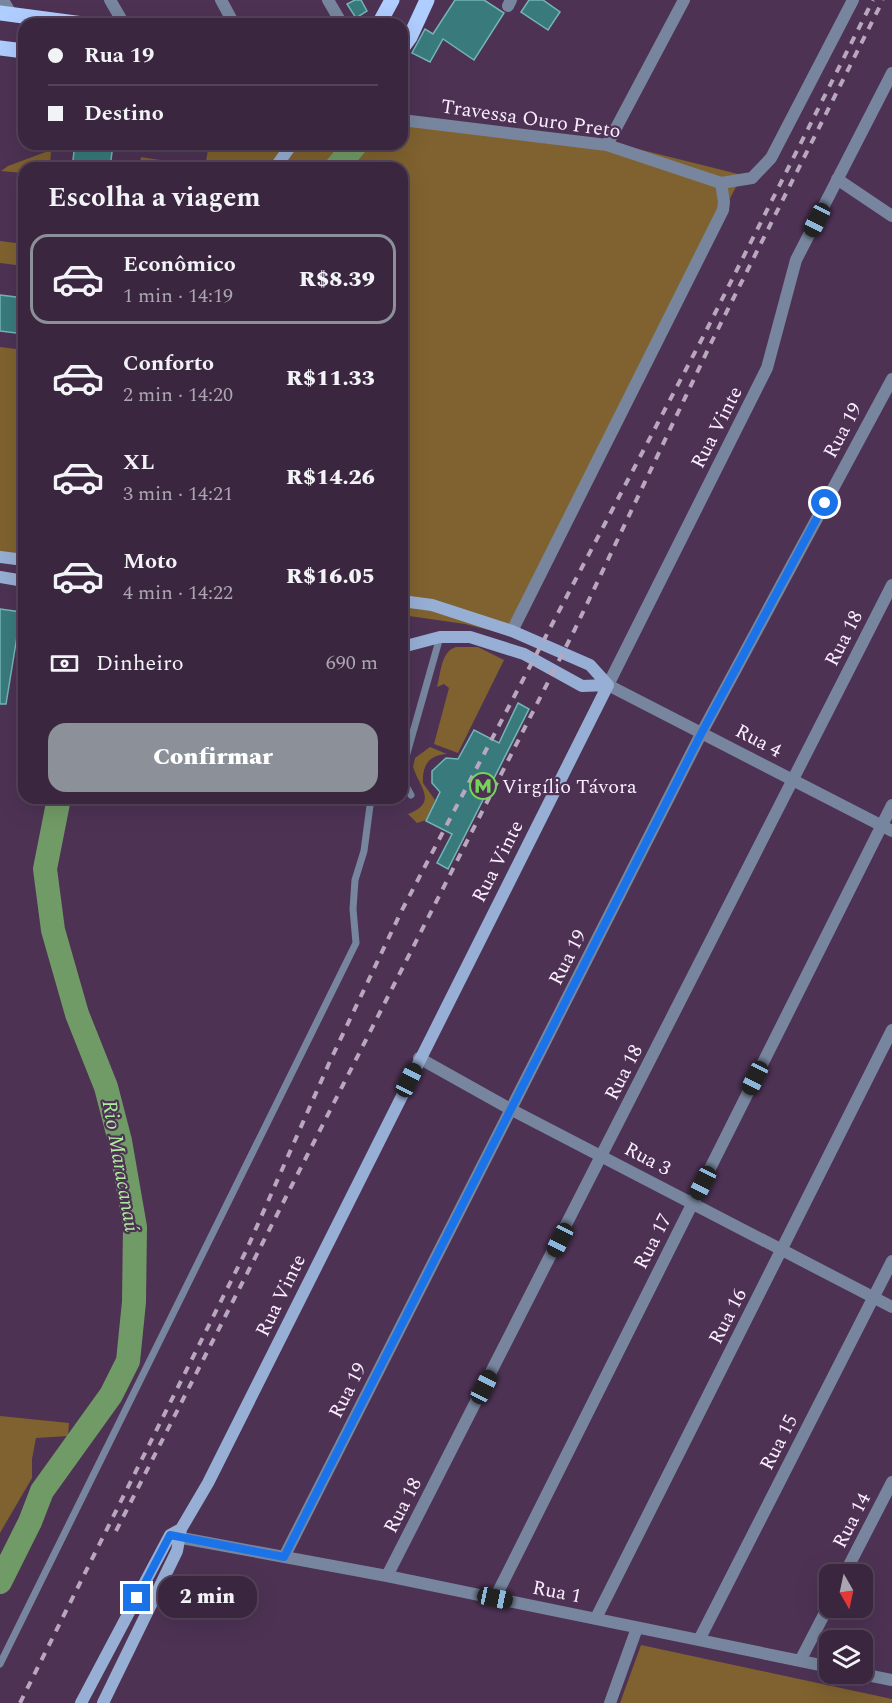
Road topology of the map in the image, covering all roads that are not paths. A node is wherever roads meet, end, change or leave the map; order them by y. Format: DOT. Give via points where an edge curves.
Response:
graph roads {
  1 [pos="3,0"];
  2 [pos="110,0"];
  3 [pos="220,0"];
  4 [pos="328,0"];
  5 [pos="392,0"];
  6 [pos="427,0"];
  7 [pos="684,0"];
  8 [pos="853,0"];
  9 [pos="6,14"];
  10 [pos="37,18"];
  11 [pos="120,18"];
  12 [pos="230,18"];
  13 [pos="338,18"];
  14 [pos="382,18"];
  15 [pos="408,40"];
  16 [pos="0,48"];
  17 [pos="18,50"];
  18 [pos="892,73"];
  19 [pos="408,121"];
  20 [pos="607,146"];
  21 [pos="837,179"];
  22 [pos="721,183"];
  23 [pos="892,216"];
  24 [pos="892,379"];
  25 [pos="0,556"];
  26 [pos="18,559"];
  27 [pos="0,577"];
  28 [pos="18,580"];
  29 [pos="892,585"];
  30 [pos="408,602"];
  31 [pos="512,631"];
  32 [pos="440,638"];
  33 [pos="408,646"];
  34 [pos="608,685"];
  35 [pos="702,732"];
  36 [pos="408,750"];
  37 [pos="792,779"];
  38 [pos="408,790"];
  39 [pos="411,795"];
  40 [pos="370,804"];
  41 [pos="892,805"];
  42 [pos="887,828"];
  43 [pos="892,1030"];
  44 [pos="419,1058"];
  45 [pos="512,1110"];
  46 [pos="603,1156"];
  47 [pos="692,1204"];
  48 [pos="782,1249"];
  49 [pos="892,1261"];
  50 [pos="874,1297"];
  51 [pos="892,1306"];
  52 [pos="892,1482"];
  53 [pos="177,1535"];
  54 [pos="284,1557"];
  55 [pos="850,1564"];
  56 [pos="387,1576"];
  57 [pos="495,1598"];
  58 [pos="596,1618"];
  59 [pos="822,1618"];
  60 [pos="637,1628"];
  61 [pos="699,1640"];
  62 [pos="800,1661"];
  63 [pos="0,1664"];
  64 [pos="819,1665"];
  65 [pos="873,1676"];
  66 [pos="892,1680"];
  67 [pos="81,1703"];
  68 [pos="103,1703"];
  69 [pos="610,1703"];
  1 -- 9 [label="street"];
  2 -- 11 [label="street"];
  3 -- 12 [label="street"];
  4 -- 13 [label="street"];
  5 -- 14 [label="main road"];
  6 -- 15 [label="main road"];
  7 -- 20 [label="street"];
  8 -- 22 [label="street" via="771,158 752,178"];
  9 -- 10 [label="main road"];
  16 -- 17 [label="main road"];
  18 -- 21 [label="street, Rua Vinte"];
  19 -- 20 [label="street, Travessa Ouro Preto"];
  20 -- 22 [label="street, Travessa Ouro Preto"];
  21 -- 23 [label="street"];
  21 -- 34 [label="street, Rua Vinte" via="796,260 767,368"];
  22 -- 31 [label="street" via="724,202 719,217"];
  24 -- 35 [label="street, Rua 19"];
  25 -- 26 [label="street"];
  27 -- 28 [label="street"];
  29 -- 37 [label="street, Rua 18"];
  30 -- 31 [label="street" via="432,604"];
  31 -- 34 [label="street" via="590,665"];
  32 -- 33 [label="street"];
  32 -- 34 [label="street" via="470,637 524,654 582,686"];
  32 -- 36 [label="lane"];
  34 -- 35 [label="street, Rua 4"];
  34 -- 44 [label="street, Rua Vinte"];
  35 -- 37 [label="street, Rua 4"];
  35 -- 45 [label="street, Rua 19"];
  37 -- 42 [label="street, Rua 4"];
  37 -- 46 [label="street, Rua 18"];
  38 -- 39 [label="lane"];
  40 -- 63 [label="lane" via="364,851 355,880 356,943"];
  41 -- 42 [label="street, Rua 17"];
  42 -- 47 [label="street, Rua 17"];
  43 -- 48 [label="street, Rua 16"];
  44 -- 45 [label="street, Rua 3"];
  44 -- 53 [label="street, Rua Vinte" via="208,1483"];
  45 -- 46 [label="street, Rua 3"];
  45 -- 54 [label="street, Rua 19"];
  46 -- 47 [label="street, Rua 3"];
  46 -- 56 [label="street, Rua 18"];
  47 -- 48 [label="street, Rua 3"];
  47 -- 57 [label="street, Rua 17"];
  48 -- 50 [label="street, Rua 3"];
  48 -- 58 [label="street, Rua 16"];
  49 -- 50 [label="street, Rua 15"];
  50 -- 51 [label="street, Rua 3"];
  50 -- 61 [label="street, Rua 15"];
  52 -- 55 [label="street, Rua 14"];
  53 -- 54 [label="street, Rua 1"];
  53 -- 67 [label="street"];
  53 -- 68 [label="street"];
  54 -- 56 [label="street, Rua 1"];
  56 -- 57 [label="street, Rua 1"];
  57 -- 58 [label="street, Rua 1"];
  58 -- 60 [label="street, Rua 1"];
  59 -- 62 [label="street"];
  60 -- 61 [label="street, Rua 1"];
  60 -- 69 [label="street"];
  61 -- 62 [label="street, Rua 1"];
  62 -- 64 [label="street, Rua 1"];
  65 -- 66 [label="street"];
}
